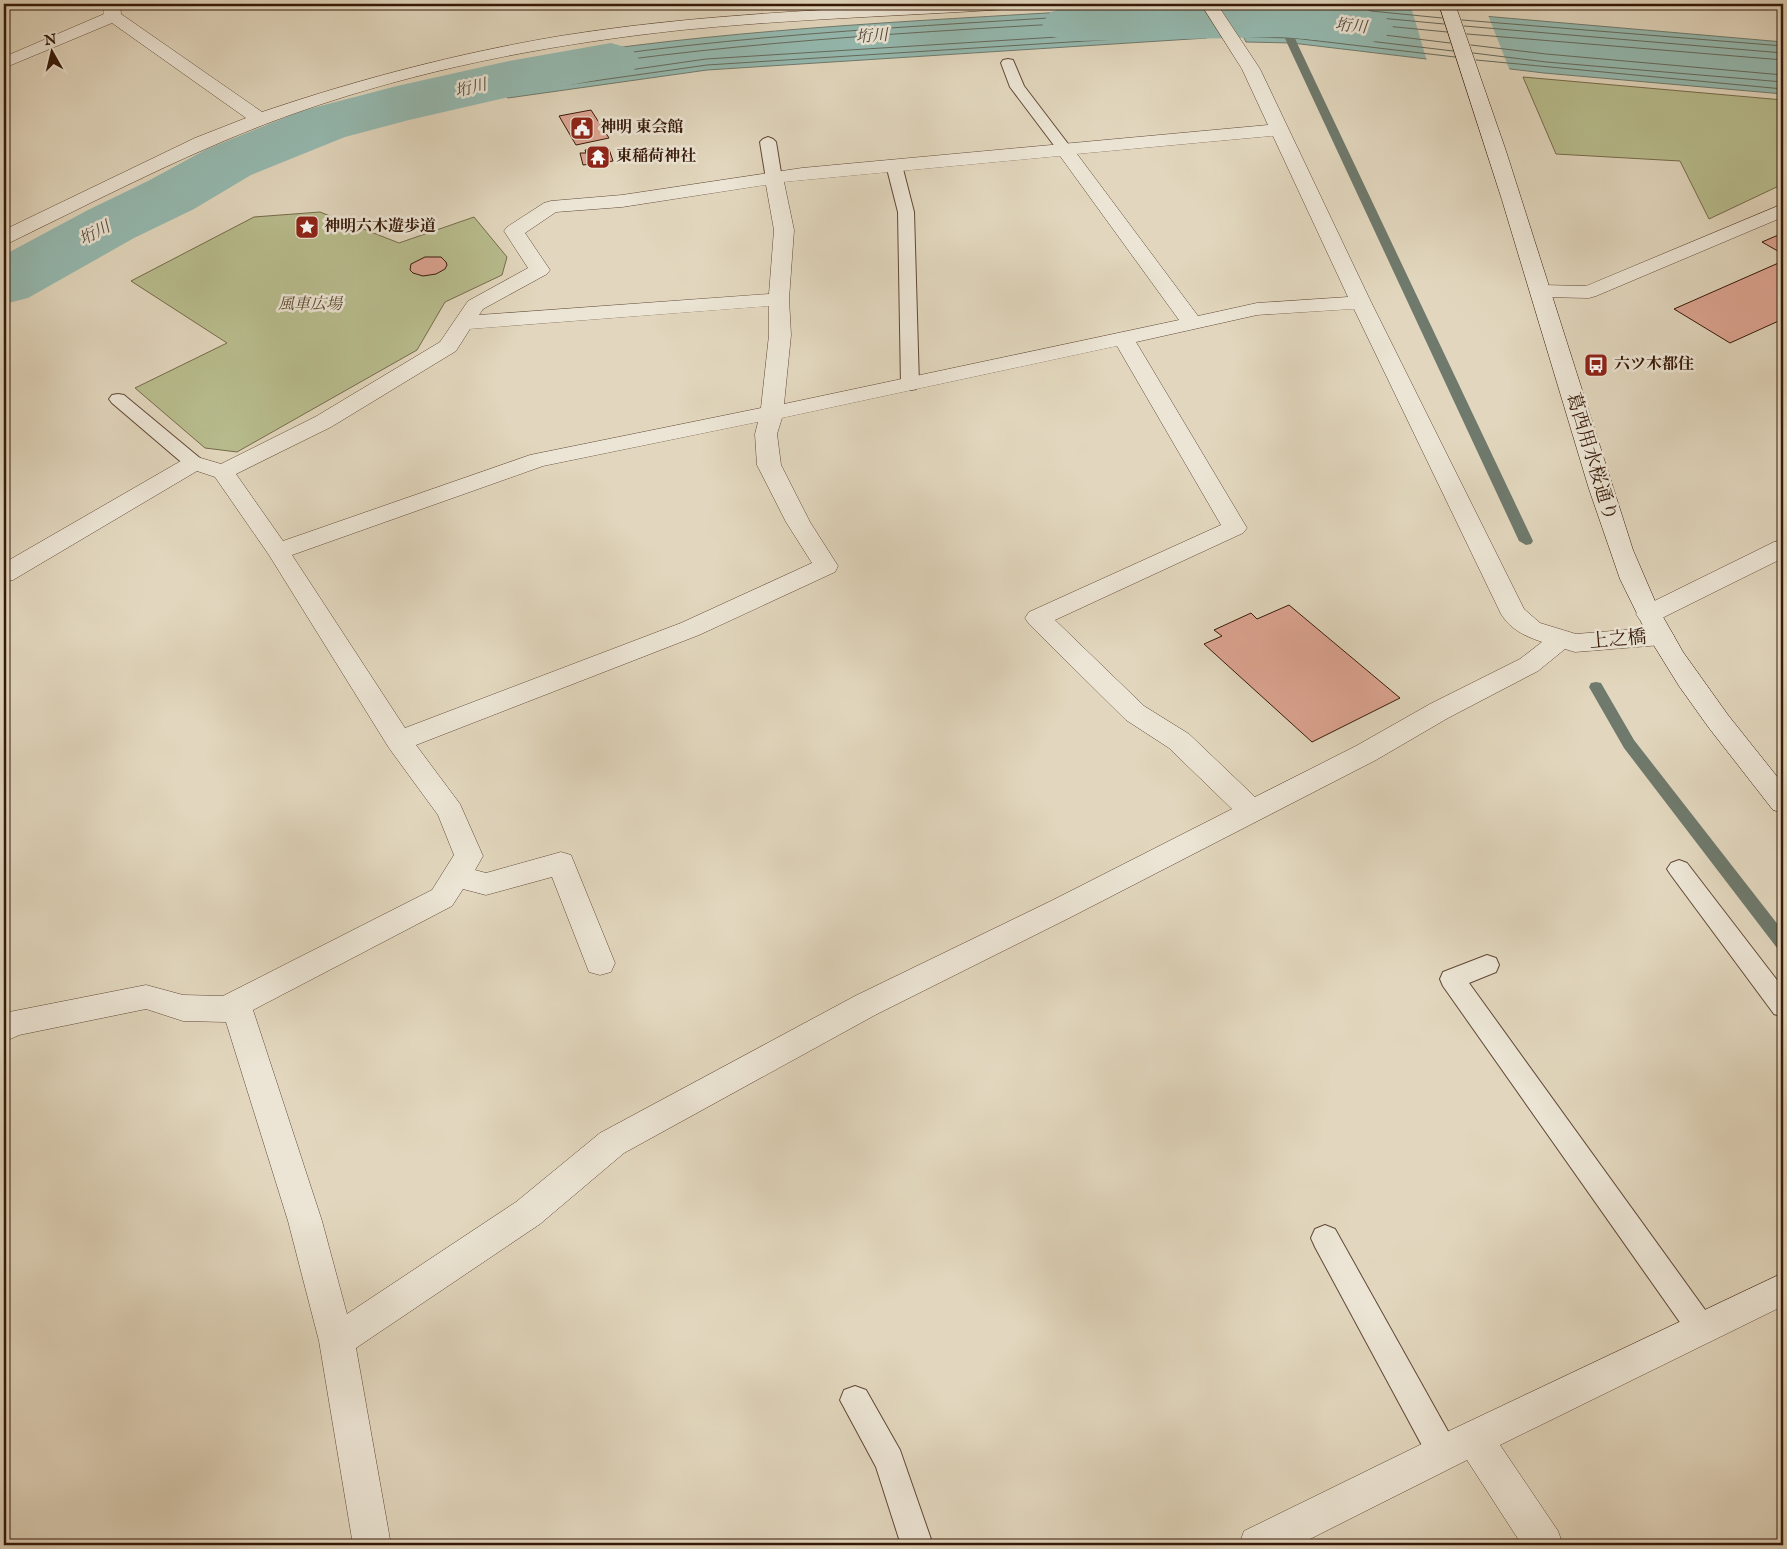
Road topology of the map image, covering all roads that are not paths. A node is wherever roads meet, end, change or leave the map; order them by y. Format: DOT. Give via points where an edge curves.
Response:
graph roads {
  1 [pos="12,4"];
  2 [pos="1010,4"];
  3 [pos="1209,4"];
  4 [pos="1447,4"];
  5 [pos="4,5"];
  6 [pos="974,5"];
  7 [pos="827,9"];
  8 [pos="112,10"];
  9 [pos="672,10"];
  10 [pos="682,26"];
  11 [pos="4,63"];
  12 [pos="1008,63"];
  13 [pos="259,118"];
  14 [pos="1279,130"];
  15 [pos="768,142"];
  16 [pos="1064,148"];
  17 [pos="894,165"];
  18 [pos="774,178"];
  19 [pos="1783,210"];
  20 [pos="4,238"];
  21 [pos="1541,291"];
  22 [pos="779,299"];
  23 [pos="1361,302"];
  24 [pos="463,323"];
  25 [pos="1193,324"];
  26 [pos="1124,338"];
  27 [pos="910,385"];
  28 [pos="118,399"];
  29 [pos="772,412"];
  30 [pos="194,463"];
  31 [pos="222,472"];
  32 [pos="1783,548"];
  33 [pos="278,551"];
  34 [pos="4,574"];
  35 [pos="1655,625"];
  36 [pos="1567,641"];
  37 [pos="399,741"];
  38 [pos="1783,803"];
  39 [pos="1252,811"];
  40 [pos="1679,869"];
  41 [pos="456,876"];
  42 [pos="600,963"];
  43 [pos="1487,965"];
  44 [pos="236,1005"];
  45 [pos="1783,1007"];
  46 [pos="6,1024"];
  47 [pos="1325,1238"];
  48 [pos="1783,1289"];
  49 [pos="1701,1328"];
  50 [pos="336,1341"];
  51 [pos="855,1400"];
  52 [pos="1458,1446"];
  53 [pos="372,1545"];
  54 [pos="917,1545"];
  55 [pos="1258,1545"];
  56 [pos="1544,1545"];
  1 -- 5 [label="street"];
  2 -- 6 [label="street"];
  3 -- 14 [label="street" via="1250,69"];
  4 -- 21 [label="street, 葛西用水桜通り"];
  6 -- 7 [label="street"];
  7 -- 10 [label="street"];
  8 -- 11 [label="street"];
  8 -- 13 [label="street"];
  9 -- 10 [label="street"];
  10 -- 13 [label="street" via="548,44 441,64"];
  12 -- 16 [label="lane" via="1017,87"];
  13 -- 20 [label="street" via="202,142"];
  14 -- 16 [label="street"];
  14 -- 23 [label="street"];
  15 -- 18 [label="lane"];
  16 -- 17 [label="street"];
  16 -- 25 [label="street"];
  17 -- 18 [label="street"];
  17 -- 27 [label="lane" via="906,212"];
  18 -- 22 [label="street" via="784,230"];
  18 -- 24 [label="street" via="622,201 550,207 514,231 540,270 475,305"];
  19 -- 21 [label="street" via="1589,292"];
  21 -- 35 [label="street, 葛西用水桜通り" via="1617,543"];
  22 -- 24 [label="street"];
  22 -- 29 [label="street" via="780,335"];
  23 -- 25 [label="street" via="1258,309"];
  23 -- 36 [label="street" via="1514,614 1531,629"];
  24 -- 31 [label="street" via="448,346 323,422"];
  25 -- 26 [label="street"];
  26 -- 27 [label="street"];
  26 -- 39 [label="street" via="1235,528 1038,618 1135,712 1179,742"];
  27 -- 29 [label="street"];
  28 -- 30 [label="lane"];
  29 -- 33 [label="street" via="538,460"];
  29 -- 37 [label="street" via="766,434 769,465 798,522 826,566 690,629"];
  30 -- 31 [label="street"];
  30 -- 34 [label="street"];
  31 -- 33 [label="street"];
  32 -- 35 [label="street"];
  33 -- 37 [label="street"];
  35 -- 36 [label="street, 上之橋"];
  35 -- 38 [label="street, 葛西用水桜通り" via="1730,736"];
  36 -- 39 [label="street" via="1366,753"];
  37 -- 41 [label="street" via="450,810 469,856"];
  39 -- 50 [label="street" via="866,1005 612,1142 528,1213"];
  40 -- 45 [label="lane"];
  41 -- 42 [label="street" via="486,884 561,863"];
  41 -- 44 [label="street" via="442,898"];
  43 -- 49 [label="lane" via="1452,979"];
  44 -- 46 [label="street" via="226,1009 183,1008 146,997"];
  44 -- 50 [label="street" via="305,1221"];
  47 -- 52 [label="lane"];
  48 -- 49 [label="street"];
  49 -- 52 [label="street"];
  50 -- 53 [label="street"];
  51 -- 54 [label="lane" via="889,1461"];
  52 -- 55 [label="street"];
  52 -- 56 [label="street"];
}
